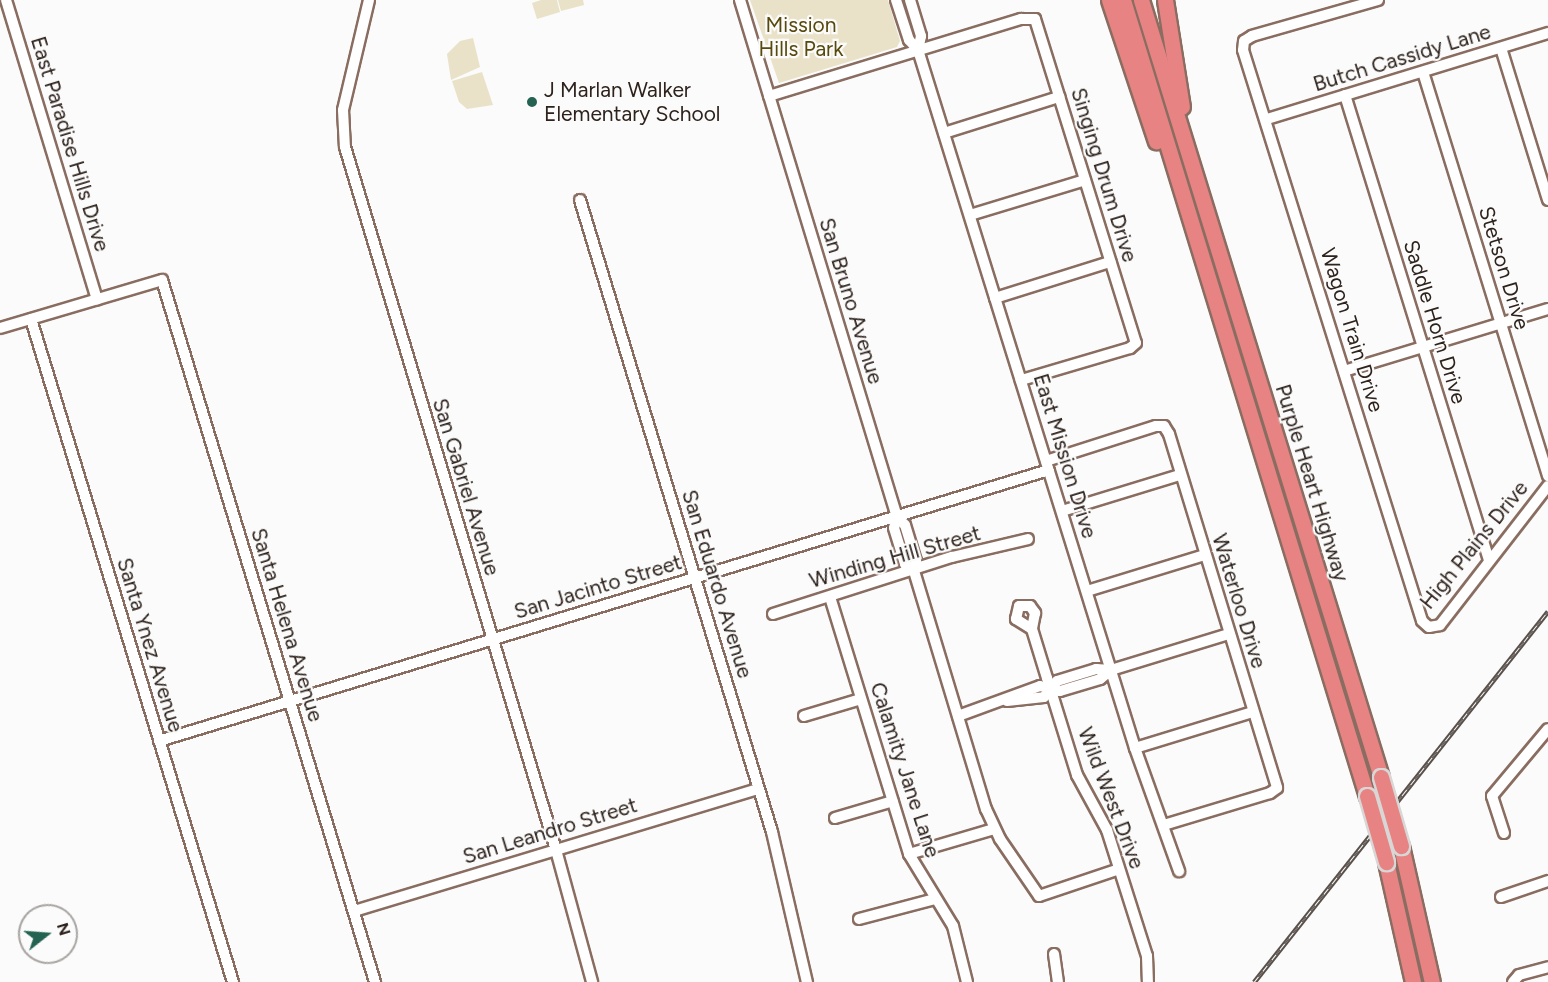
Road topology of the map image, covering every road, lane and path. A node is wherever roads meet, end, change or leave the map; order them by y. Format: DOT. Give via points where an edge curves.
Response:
graph roads {
  1 [pos="6,0"];
  2 [pos="369,0"];
  3 [pos="740,0"];
  4 [pos="896,0"];
  5 [pos="910,0"];
  6 [pos="1109,0"];
  7 [pos="1123,0"];
  8 [pos="1141,0"];
  9 [pos="1165,0"];
  10 [pos="1378,0"];
  11 [pos="1548,33"];
  12 [pos="1501,48"];
  13 [pos="918,50"];
  14 [pos="1423,72"];
  15 [pos="1345,95"];
  16 [pos="769,96"];
  17 [pos="1059,97"];
  18 [pos="1267,119"];
  19 [pos="944,133"];
  20 [pos="1191,161"];
  21 [pos="1085,180"];
  22 [pos="580,200"];
  23 [pos="1548,200"];
  24 [pos="970,215"];
  25 [pos="1110,262"];
  26 [pos="1210,285"];
  27 [pos="995,298"];
  28 [pos="97,299"];
  29 [pos="1548,309"];
  30 [pos="31,319"];
  31 [pos="1500,323"];
  32 [pos="0,328"];
  33 [pos="1422,347"];
  34 [pos="1344,371"];
  35 [pos="1021,380"];
  36 [pos="1164,426"];
  37 [pos="1048,465"];
  38 [pos="1180,475"];
  39 [pos="1548,476"];
  40 [pos="1548,486"];
  41 [pos="1062,511"];
  42 [pos="897,517"];
  43 [pos="1028,539"];
  44 [pos="1204,555"];
  45 [pos="1489,560"];
  46 [pos="914,571"];
  47 [pos="694,579"];
  48 [pos="1087,591"];
  49 [pos="831,597"];
  50 [pos="773,614"];
  51 [pos="1429,627"];
  52 [pos="1032,628"];
  53 [pos="1229,634"];
  54 [pos="492,640"];
  55 [pos="1111,670"];
  56 [pos="1051,689"];
  57 [pos="861,699"];
  58 [pos="290,701"];
  59 [pos="1253,712"];
  60 [pos="804,716"];
  61 [pos="958,716"];
  62 [pos="1546,737"];
  63 [pos="159,741"];
  64 [pos="1136,748"];
  65 [pos="758,789"];
  66 [pos="892,801"];
  67 [pos="835,818"];
  68 [pos="1164,825"];
  69 [pos="994,829"];
  70 [pos="1504,833"];
  71 [pos="556,850"];
  72 [pos="909,854"];
  73 [pos="1119,869"];
  74 [pos="1179,871"];
  75 [pos="1548,882"];
  76 [pos="1501,897"];
  77 [pos="935,899"];
  78 [pos="354,911"];
  79 [pos="860,919"];
  80 [pos="1054,954"];
  81 [pos="1548,967"];
  82 [pos="233,982"];
  83 [pos="375,982"];
  84 [pos="592,982"];
  85 [pos="807,982"];
  86 [pos="967,982"];
  87 [pos="1058,982"];
  88 [pos="1148,982"];
  89 [pos="1413,982"];
  90 [pos="1432,982"];
  91 [pos="1513,982"];
  1 -- 28 [label="street, East Paradise Hills Drive"];
  2 -- 54 [label="street, San Gabriel Avenue" via="343,110 345,147"];
  3 -- 16 [label="street, San Bruno Avenue"];
  4 -- 13 [label="street, East Mission Drive" via="909,40"];
  5 -- 13 [label="street, East Mission Drive" via="921,36"];
  6 -- 26 [label="highway" via="1167,174"];
  7 -- 26 [label="highway, Purple Heart Highway"];
  8 -- 20 [label="highway, Purple Heart Highway"];
  9 -- 20 [label="highway"];
  10 -- 18 [label="street, Wagon Train Drive" via="1244,41"];
  11 -- 12 [label="street, Butch Cassidy Lane"];
  12 -- 14 [label="street, Butch Cassidy Lane"];
  12 -- 23 [label="street"];
  13 -- 16 [label="street"];
  13 -- 17 [label="street, Singing Drum Drive" via="1021,19 1035,19"];
  13 -- 19 [label="street, East Mission Drive"];
  14 -- 15 [label="street, Butch Cassidy Lane"];
  14 -- 31 [label="street, Stetson Drive"];
  15 -- 18 [label="street, Butch Cassidy Lane"];
  15 -- 33 [label="street, Saddle Horn Drive"];
  16 -- 42 [label="street, San Bruno Avenue"];
  17 -- 19 [label="street"];
  17 -- 21 [label="street, Singing Drum Drive"];
  18 -- 34 [label="street, Wagon Train Drive"];
  19 -- 24 [label="street, East Mission Drive"];
  20 -- 90 [label="highway, Purple Heart Highway, bridge" via="1381,777"];
  21 -- 24 [label="street"];
  21 -- 25 [label="street, Singing Drum Drive"];
  22 -- 47 [label="street, San Eduardo Avenue"];
  24 -- 27 [label="street, East Mission Drive"];
  25 -- 27 [label="street"];
  25 -- 35 [label="street, Singing Drum Drive" via="1136,343"];
  26 -- 89 [label="highway, Purple Heart Highway, bridge" via="1367,796"];
  27 -- 35 [label="street, East Mission Drive"];
  28 -- 30 [label="street"];
  28 -- 58 [label="street, Santa Helena Avenue" via="162,280"];
  29 -- 31 [label="street"];
  30 -- 32 [label="street"];
  30 -- 63 [label="street, Santa Ynez Avenue"];
  31 -- 33 [label="street"];
  31 -- 39 [label="street, Stetson Drive"];
  33 -- 34 [label="street"];
  33 -- 45 [label="street, Saddle Horn Drive"];
  34 -- 51 [label="street, Wagon Train Drive" via="1422,621"];
  35 -- 37 [label="street, East Mission Drive"];
  36 -- 37 [label="street, San Jacinto Street"];
  36 -- 38 [label="street, Waterloo Drive"];
  37 -- 41 [label="street, East Mission Drive"];
  37 -- 42 [label="street, San Jacinto Street"];
  38 -- 41 [label="street"];
  38 -- 44 [label="street, Waterloo Drive"];
  40 -- 45 [label="street, High Plains Drive"];
  41 -- 48 [label="street, East Mission Drive"];
  42 -- 46 [label="street, San Bruno Avenue" via="894,528 905,564"];
  42 -- 47 [label="street, San Jacinto Street"];
  43 -- 46 [label="street, Winding Hill Street" via="952,557"];
  44 -- 48 [label="street"];
  44 -- 53 [label="street, Waterloo Drive"];
  45 -- 51 [label="street, High Plains Drive" via="1440,625"];
  46 -- 49 [label="street, Winding Hill Street"];
  46 -- 61 [label="street, San Bruno Avenue"];
  47 -- 54 [label="street, San Jacinto Street"];
  47 -- 65 [label="street, San Eduardo Avenue"];
  48 -- 55 [label="street, East Mission Drive"];
  49 -- 50 [label="street, Winding Hill Street"];
  49 -- 57 [label="street, Calamity Jane Lane"];
  52 -- 56 [label="street, Wild West Drive"];
  53 -- 55 [label="street"];
  53 -- 59 [label="street, Waterloo Drive"];
  54 -- 58 [label="street, San Jacinto Street"];
  54 -- 71 [label="street, San Gabriel Avenue"];
  55 -- 56 [label="street" via="1096,669 1057,681"];
  55 -- 64 [label="street, East Mission Drive"];
  56 -- 61 [label="street" via="1040,686"];
  56 -- 73 [label="street, Wild West Drive" via="1077,775 1107,830"];
  57 -- 60 [label="street"];
  57 -- 66 [label="street, Calamity Jane Lane"];
  58 -- 63 [label="street, San Jacinto Street"];
  58 -- 78 [label="street, Santa Helena Avenue"];
  59 -- 64 [label="street"];
  59 -- 68 [label="street, Waterloo Drive" via="1277,788"];
  61 -- 69 [label="street, San Bruno Avenue"];
  62 -- 70 [label="street" via="1492,796"];
  63 -- 82 [label="street, Santa Ynez Avenue"];
  64 -- 68 [label="street, East Mission Drive"];
  65 -- 71 [label="street, San Leandro Street"];
  65 -- 85 [label="street, San Eduardo Avenue" via="786,881"];
  66 -- 67 [label="street"];
  66 -- 72 [label="street, Calamity Jane Lane"];
  68 -- 74 [label="street, East Mission Drive"];
  69 -- 72 [label="street"];
  69 -- 73 [label="street, San Bruno Avenue" via="1039,896"];
  71 -- 78 [label="street, San Leandro Street"];
  71 -- 84 [label="street, San Gabriel Avenue"];
  72 -- 77 [label="street, Calamity Jane Lane"];
  73 -- 88 [label="street, Wild West Drive" via="1147,956"];
  75 -- 76 [label="street"];
  77 -- 79 [label="street"];
  77 -- 86 [label="street, Calamity Jane Lane" via="957,937"];
  78 -- 83 [label="street, Santa Helena Avenue"];
  80 -- 87 [label="street"];
  81 -- 91 [label="street" via="1519,975"];
}
